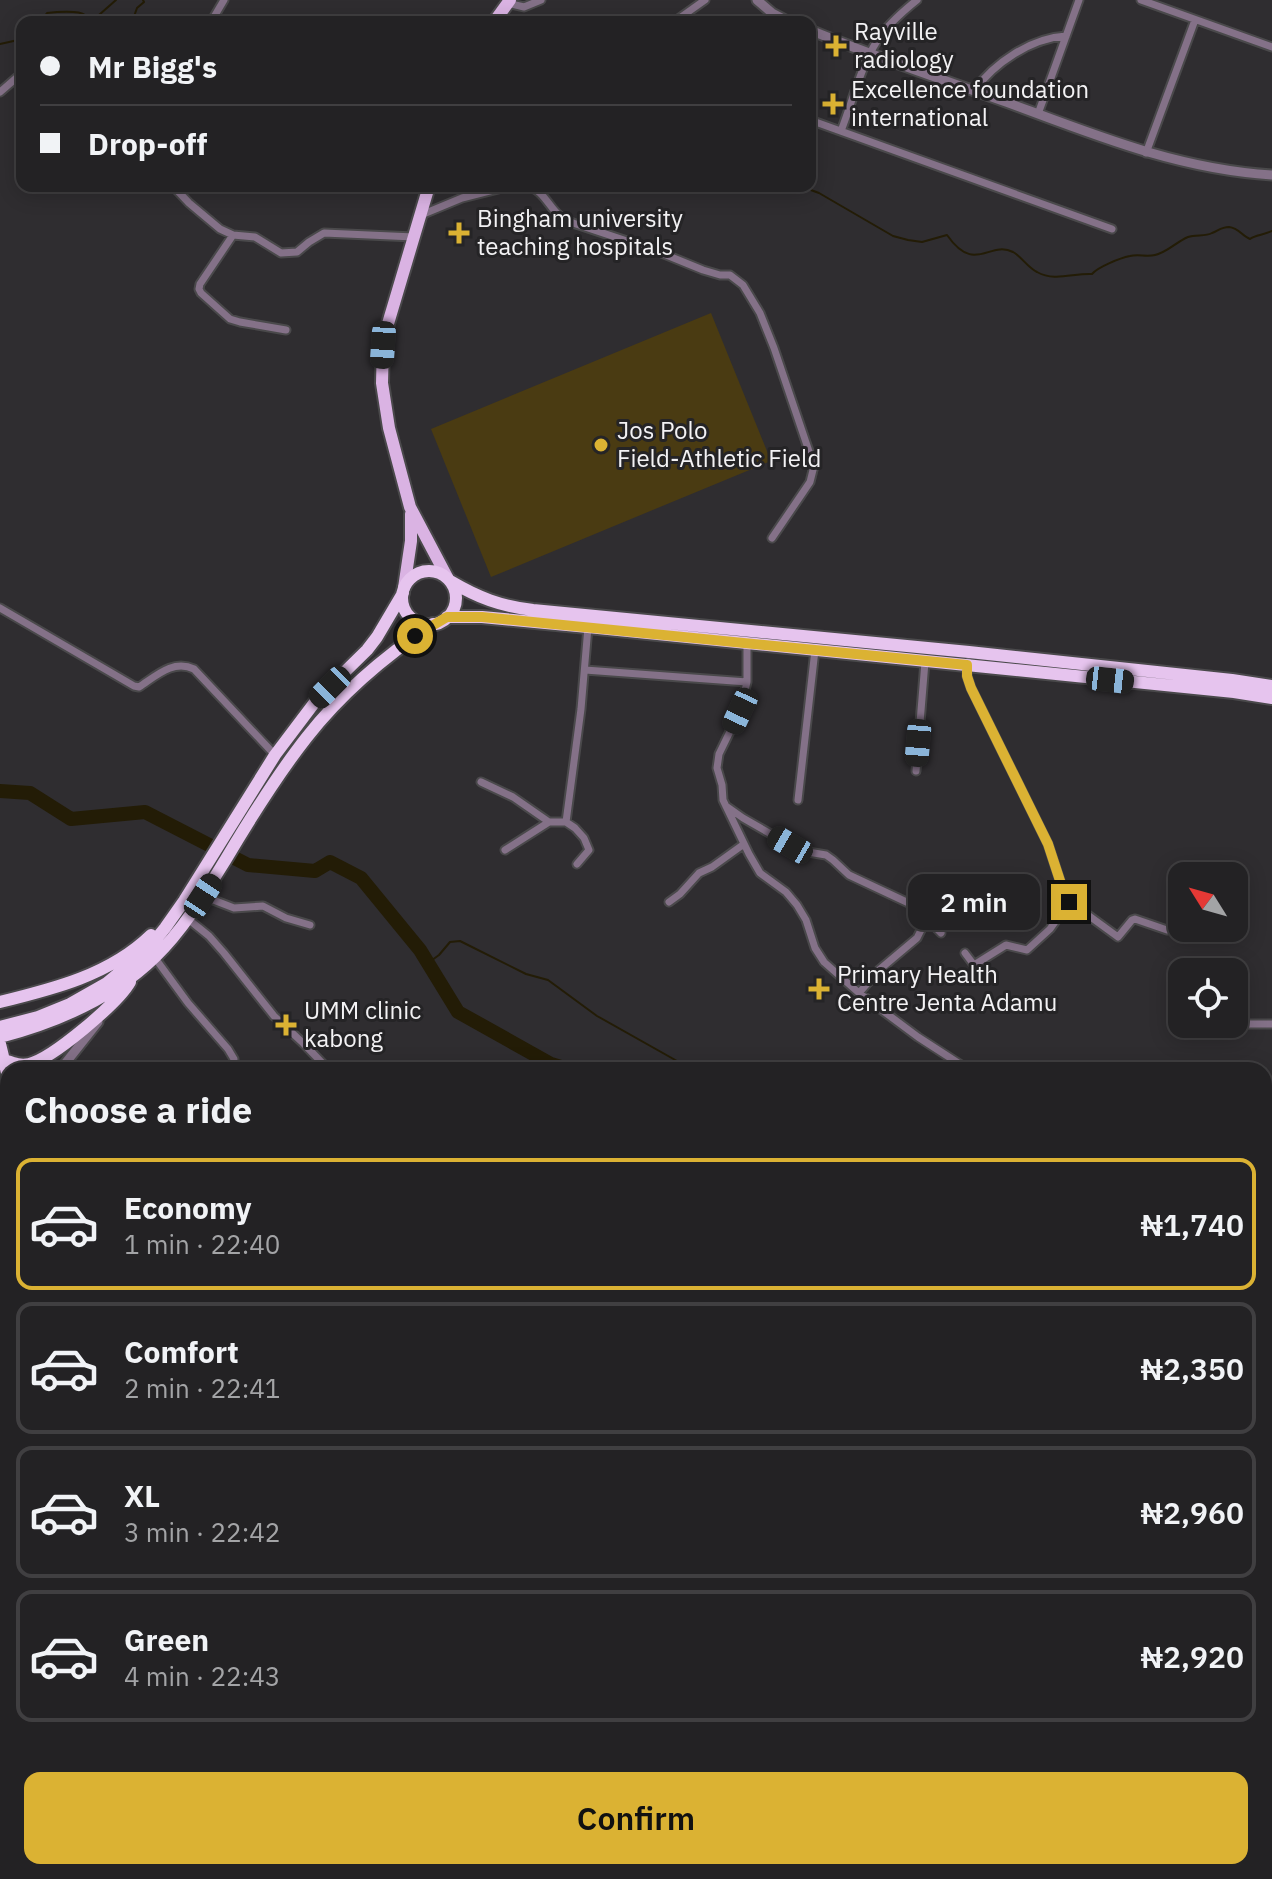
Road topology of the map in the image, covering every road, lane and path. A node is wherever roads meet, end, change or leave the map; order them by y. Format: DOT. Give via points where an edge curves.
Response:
graph roads {
  1 [pos="541,0"];
  2 [pos="705,0"];
  3 [pos="757,0"];
  4 [pos="917,0"];
  5 [pos="1079,0"];
  6 [pos="1141,0"];
  7 [pos="508,2"];
  8 [pos="682,16"];
  9 [pos="778,16"];
  10 [pos="1195,20"];
  11 [pos="816,33"];
  12 [pos="1066,36"];
  13 [pos="1272,47"];
  14 [pos="869,55"];
  15 [pos="16,78"];
  16 [pos="974,91"];
  17 [pos="0,92"];
  18 [pos="1038,114"];
  19 [pos="816,122"];
  20 [pos="841,131"];
  21 [pos="1146,153"];
  22 [pos="1272,175"];
  23 [pos="179,192"];
  24 [pos="427,192"];
  25 [pos="486,192"];
  26 [pos="540,192"];
  27 [pos="421,215"];
  28 [pos="1112,229"];
  29 [pos="233,235"];
  30 [pos="414,237"];
  31 [pos="286,330"];
  32 [pos="410,507"];
  33 [pos="772,538"];
  34 [pos="448,579"];
  35 [pos="404,590"];
  36 [pos="0,608"];
  37 [pos="447,617"];
  38 [pos="433,624"];
  39 [pos="588,627"];
  40 [pos="747,643"];
  41 [pos="815,650"];
  42 [pos="968,658"];
  43 [pos="925,662"];
  44 [pos="585,670"];
  45 [pos="747,682"];
  46 [pos="1272,686"];
  47 [pos="1272,698"];
  48 [pos="275,755"];
  49 [pos="916,771"];
  50 [pos="481,782"];
  51 [pos="798,800"];
  52 [pos="725,805"];
  53 [pos="549,822"];
  54 [pos="566,822"];
  55 [pos="744,844"];
  56 [pos="505,850"];
  57 [pos="577,864"];
  58 [pos="203,896"];
  59 [pos="184,901"];
  60 [pos="669,902"];
  61 [pos="1069,902"];
  62 [pos="927,918"];
  63 [pos="188,919"];
  64 [pos="310,925"];
  65 [pos="1167,930"];
  66 [pos="941,933"];
  67 [pos="965,953"];
  68 [pos="155,958"];
  69 [pos="135,975"];
  70 [pos="859,993"];
  71 [pos="0,1002"];
  72 [pos="114,1002"];
  73 [pos="1248,1024"];
  74 [pos="1272,1024"];
  75 [pos="30,1025"];
  76 [pos="0,1027"];
  77 [pos="0,1037"];
  78 [pos="0,1044"];
  79 [pos="4,1060"];
  80 [pos="13,1062"];
  81 [pos="34,1062"];
  82 [pos="66,1062"];
  83 [pos="233,1062"];
  84 [pos="322,1062"];
  85 [pos="956,1062"];
  1 -- 7 [label="street" via="524,7"];
  2 -- 8 [label="street"];
  3 -- 9 [label="street"];
  4 -- 14 [label="street" via="887,28"];
  5 -- 12 [label="street"];
  6 -- 10 [label="street"];
  10 -- 13 [label="street"];
  10 -- 21 [label="street"];
  11 -- 14 [label="street"];
  12 -- 16 [label="street" via="1014,55"];
  12 -- 18 [label="street"];
  14 -- 16 [label="street"];
  14 -- 20 [label="street"];
  15 -- 17 [label="street"];
  16 -- 18 [label="street"];
  18 -- 21 [label="street"];
  19 -- 20 [label="street"];
  20 -- 28 [label="street"];
  21 -- 22 [label="street"];
  23 -- 29 [label="street"];
  24 -- 27 [label="main road"];
  25 -- 27 [label="street"];
  26 -- 33 [label="street" via="573,223 730,275 743,285 774,348 814,466 810,482"];
  27 -- 30 [label="main road"];
  29 -- 30 [label="street" via="255,237 287,254 324,233"];
  29 -- 31 [label="street" via="200,284 201,293 230,319"];
  30 -- 32 [label="main road" via="390,314 382,365 389,428"];
  32 -- 34 [label="main road"];
  32 -- 35 [label="main road"];
  34 -- 35 [label="highway" via="426,571"];
  34 -- 37 [label="highway" via="455,604"];
  34 -- 42 [label="highway" via="496,604 533,610"];
  35 -- 38 [label="highway" via="408,614"];
  35 -- 48 [label="highway" via="367,650 318,698"];
  36 -- 48 [label="street" via="134,686 172,666 194,669"];
  37 -- 38 [label="highway"];
  37 -- 39 [label="highway"];
  38 -- 58 [label="highway" via="379,662 338,700 305,740"];
  39 -- 40 [label="highway"];
  39 -- 44 [label="street"];
  40 -- 41 [label="highway"];
  40 -- 45 [label="street"];
  41 -- 43 [label="highway"];
  41 -- 51 [label="street"];
  42 -- 43 [label="highway"];
  42 -- 46 [label="highway"];
  42 -- 47 [label="highway"];
  42 -- 61 [label="street" via="971,688 1048,844"];
  43 -- 49 [label="street"];
  44 -- 45 [label="street"];
  44 -- 54 [label="street"];
  45 -- 52 [label="street" via="719,754"];
  48 -- 59 [label="highway"];
  50 -- 53 [label="street"];
  52 -- 55 [label="street"];
  52 -- 62 [label="street" via="790,845 826,855 849,875 915,906"];
  53 -- 54 [label="street"];
  53 -- 56 [label="street"];
  54 -- 57 [label="street" via="589,850"];
  55 -- 60 [label="street" via="699,873"];
  55 -- 70 [label="street" via="760,873 797,905 824,962"];
  58 -- 63 [label="highway"];
  58 -- 64 [label="street" via="234,908 263,906"];
  59 -- 71 [label="highway" via="146,941 116,961 48,991"];
  59 -- 75 [label="highway" via="157,939 121,973"];
  61 -- 65 [label="street" via="1118,937 1135,919"];
  61 -- 67 [label="street" via="1027,950 1006,945 974,965"];
  62 -- 66 [label="street"];
  62 -- 70 [label="street" via="917,938"];
  63 -- 68 [label="highway"];
  63 -- 84 [label="street"];
  68 -- 69 [label="highway"];
  68 -- 83 [label="street"];
  69 -- 72 [label="highway"];
  69 -- 75 [label="highway" via="51,1022"];
  70 -- 85 [label="street"];
  72 -- 81 [label="highway"];
  72 -- 82 [label="street"];
  73 -- 74 [label="street"];
  75 -- 76 [label="highway"];
  75 -- 77 [label="highway"];
  78 -- 79 [label="highway"];
  79 -- 80 [label="highway"];
}
